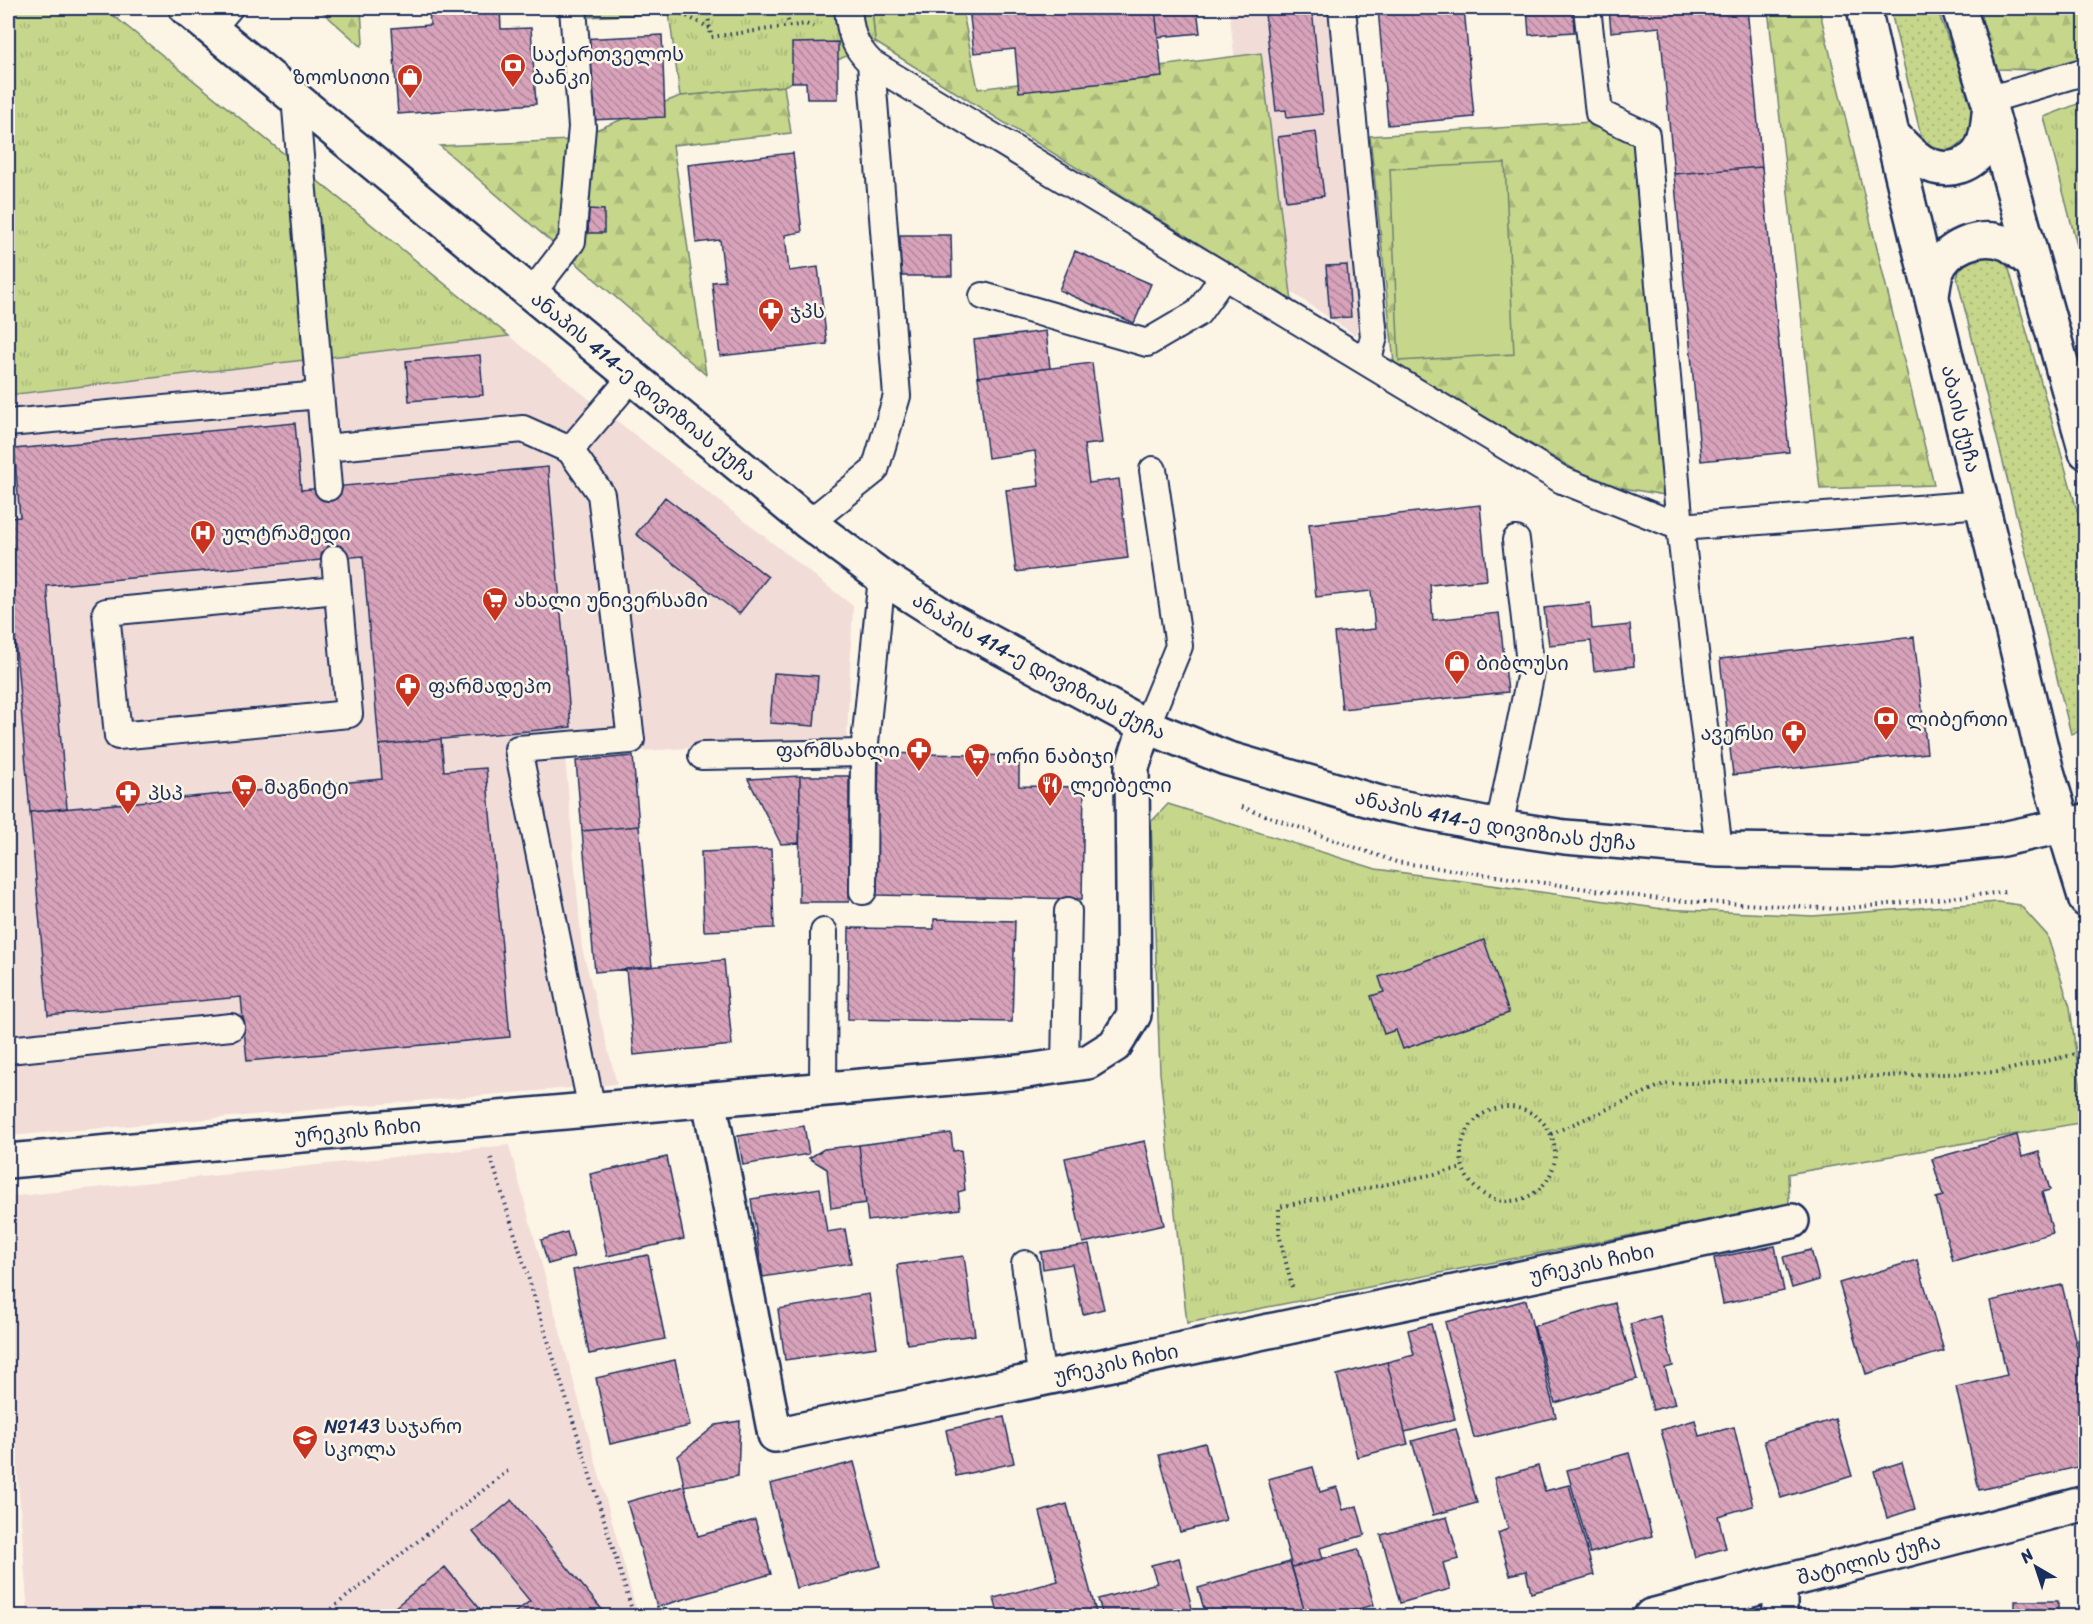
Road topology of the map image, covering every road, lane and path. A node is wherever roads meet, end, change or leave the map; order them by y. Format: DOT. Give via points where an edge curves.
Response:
graph roads {
  1 [pos="186,8"];
  2 [pos="573,8"];
  3 [pos="671,8"];
  4 [pos="707,8"];
  5 [pos="786,8"];
  6 [pos="848,8"];
  7 [pos="1342,8"];
  8 [pos="1587,8"];
  9 [pos="1864,8"];
  10 [pos="1959,8"];
  11 [pos="220,18"];
  12 [pos="789,26"];
  13 [pos="710,27"];
  14 [pos="864,56"];
  15 [pos="2085,71"];
  16 [pos="295,97"];
  17 [pos="1988,106"];
  18 [pos="1892,134"];
  19 [pos="2032,262"];
  20 [pos="1224,276"];
  21 [pos="531,294"];
  22 [pos="983,296"];
  23 [pos="1932,296"];
  24 [pos="1367,362"];
  25 [pos="632,377"];
  26 [pos="320,395"];
  27 [pos="8,423"];
  28 [pos="325,448"];
  29 [pos="570,450"];
  30 [pos="2085,452"];
  31 [pos="1153,470"];
  32 [pos="328,487"];
  33 [pos="1983,504"];
  34 [pos="809,523"];
  35 [pos="1680,527"];
  36 [pos="1516,540"];
  37 [pos="335,559"];
  38 [pos="882,577"];
  39 [pos="337,590"];
  40 [pos="1146,726"];
  41 [pos="864,753"];
  42 [pos="702,756"];
  43 [pos="2075,823"];
  44 [pos="1499,827"];
  45 [pos="1719,850"];
  46 [pos="863,891"];
  47 [pos="2085,900"];
  48 [pos="1068,911"];
  49 [pos="824,932"];
  50 [pos="231,1027"];
  51 [pos="8,1050"];
  52 [pos="2085,1052"];
  53 [pos="1065,1066"];
  54 [pos="824,1089"];
  55 [pos="709,1100"];
  56 [pos="592,1110"];
  57 [pos="479,1120"];
  58 [pos="1551,1134"];
  59 [pos="8,1161"];
  60 [pos="1463,1168"];
  61 [pos="1792,1221"];
  62 [pos="1025,1264"];
  63 [pos="1302,1326"];
  64 [pos="1042,1380"];
  65 [pos="509,1470"];
  66 [pos="2085,1503"];
  67 [pos="1780,1584"];
  68 [pos="322,1617"];
  69 [pos="634,1617"];
  70 [pos="1651,1617"];
  71 [pos="1780,1617"];
  1 -- 11 [label="street, ანაპის 414-ე დივიზიას ქუჩა"];
  2 -- 21 [label="lane" via="582,127 572,242"];
  3 -- 13 [label="path"];
  4 -- 13 [label="path"];
  5 -- 12 [label="path"];
  6 -- 14 [label="lane" via="850,33"];
  7 -- 24 [label="lane" via="1374,337"];
  8 -- 35 [label="lane" via="1599,113 1646,135"];
  9 -- 18 [label="street, აბაის ქუჩა"];
  10 -- 17 [label="street"];
  11 -- 16 [label="street, ანაპის 414-ე დივიზიას ქუჩა"];
  12 -- 13 [label="path" via="711,37"];
  12 -- 14 [label="path" via="806,24"];
  14 -- 20 [label="lane"];
  14 -- 34 [label="lane" via="897,396 874,470"];
  15 -- 17 [label="lane"];
  16 -- 21 [label="street, ანაპის 414-ე დივიზიას ქუჩა"];
  16 -- 26 [label="lane"];
  17 -- 18 [label="street" via="1986,139 1968,164 1950,169 1930,166 1910,154"];
  17 -- 19 [label="street"];
  18 -- 23 [label="street, აბაის ქუჩა"];
  19 -- 23 [label="street" via="2006,243 1983,239 1960,245 1936,272"];
  19 -- 30 [label="street"];
  20 -- 22 [label="lane" via="1198,313 1147,343"];
  20 -- 24 [label="lane"];
  21 -- 25 [label="street, ანაპის 414-ე დივიზიას ქუჩა"];
  23 -- 33 [label="street, აბაის ქუჩა"];
  24 -- 35 [label="lane" via="1562,480"];
  25 -- 29 [label="lane"];
  25 -- 34 [label="street, ანაპის 414-ე დივიზიას ქუჩა"];
  26 -- 27 [label="lane"];
  26 -- 28 [label="lane"];
  28 -- 29 [label="lane" via="523,429"];
  28 -- 32 [label="lane"];
  29 -- 56 [label="lane" via="601,494 631,740 518,749"];
  31 -- 40 [label="lane" via="1179,646"];
  33 -- 35 [label="lane"];
  33 -- 43 [label="street, აბაის ქუჩა" via="2046,768"];
  34 -- 38 [label="street, ანაპის 414-ე დივიზიას ქუჩა"];
  35 -- 45 [label="lane"];
  36 -- 44 [label="lane" via="1531,672"];
  37 -- 39 [label="lane"];
  38 -- 40 [label="street, ანაპის 414-ე დივიზიას ქუჩა" via="953,622"];
  38 -- 41 [label="lane"];
  39 -- 39 [label="lane" via="349,714 118,736 106,612"];
  40 -- 44 [label="street, ანაპის 414-ე დივიზიას ქუჩა" via="1226,758 1380,803"];
  40 -- 53 [label="street, ურეკის ჩიხი" via="1131,767 1134,1015 1115,1045 1088,1062"];
  41 -- 42 [label="lane"];
  41 -- 46 [label="lane"];
  43 -- 45 [label="street, ანაპის 414-ე დივიზიას ქუჩა" via="1998,840 1891,852"];
  43 -- 47 [label="street, აბაის ქუჩა"];
  44 -- 45 [label="street, ანაპის 414-ე დივიზიას ქუჩა" via="1565,837"];
  48 -- 53 [label="lane"];
  49 -- 54 [label="lane"];
  50 -- 51 [label="lane"];
  52 -- 58 [label="path" via="1997,1072 1664,1084"];
  53 -- 54 [label="street, ურეკის ჩიხი"];
  54 -- 55 [label="street, ურეკის ჩიხი"];
  55 -- 56 [label="street, ურეკის ჩიხი"];
  55 -- 64 [label="street, ურეკის ჩიხი" via="776,1434"];
  56 -- 57 [label="street, ურეკის ჩიხი"];
  57 -- 59 [label="street, ურეკის ჩიხი"];
  57 -- 69 [label="path"];
  58 -- 60 [label="path" via="1544,1122 1519,1107 1488,1111 1474,1121 1465,1135 1461,1151"];
  58 -- 60 [label="path" via="1554,1167 1533,1194 1517,1200 1500,1200 1471,1183"];
  60 -- 63 [label="path" via="1279,1207 1279,1234"];
  61 -- 63 [label="street, ურეკის ჩიხი"];
  62 -- 64 [label="lane"];
  63 -- 64 [label="street, ურეკის ჩიხი"];
  65 -- 68 [label="path"];
  66 -- 67 [label="street, შატილის ქუჩა"];
  67 -- 70 [label="street, შატილის ქუჩა"];
  67 -- 71 [label="street"];
}
